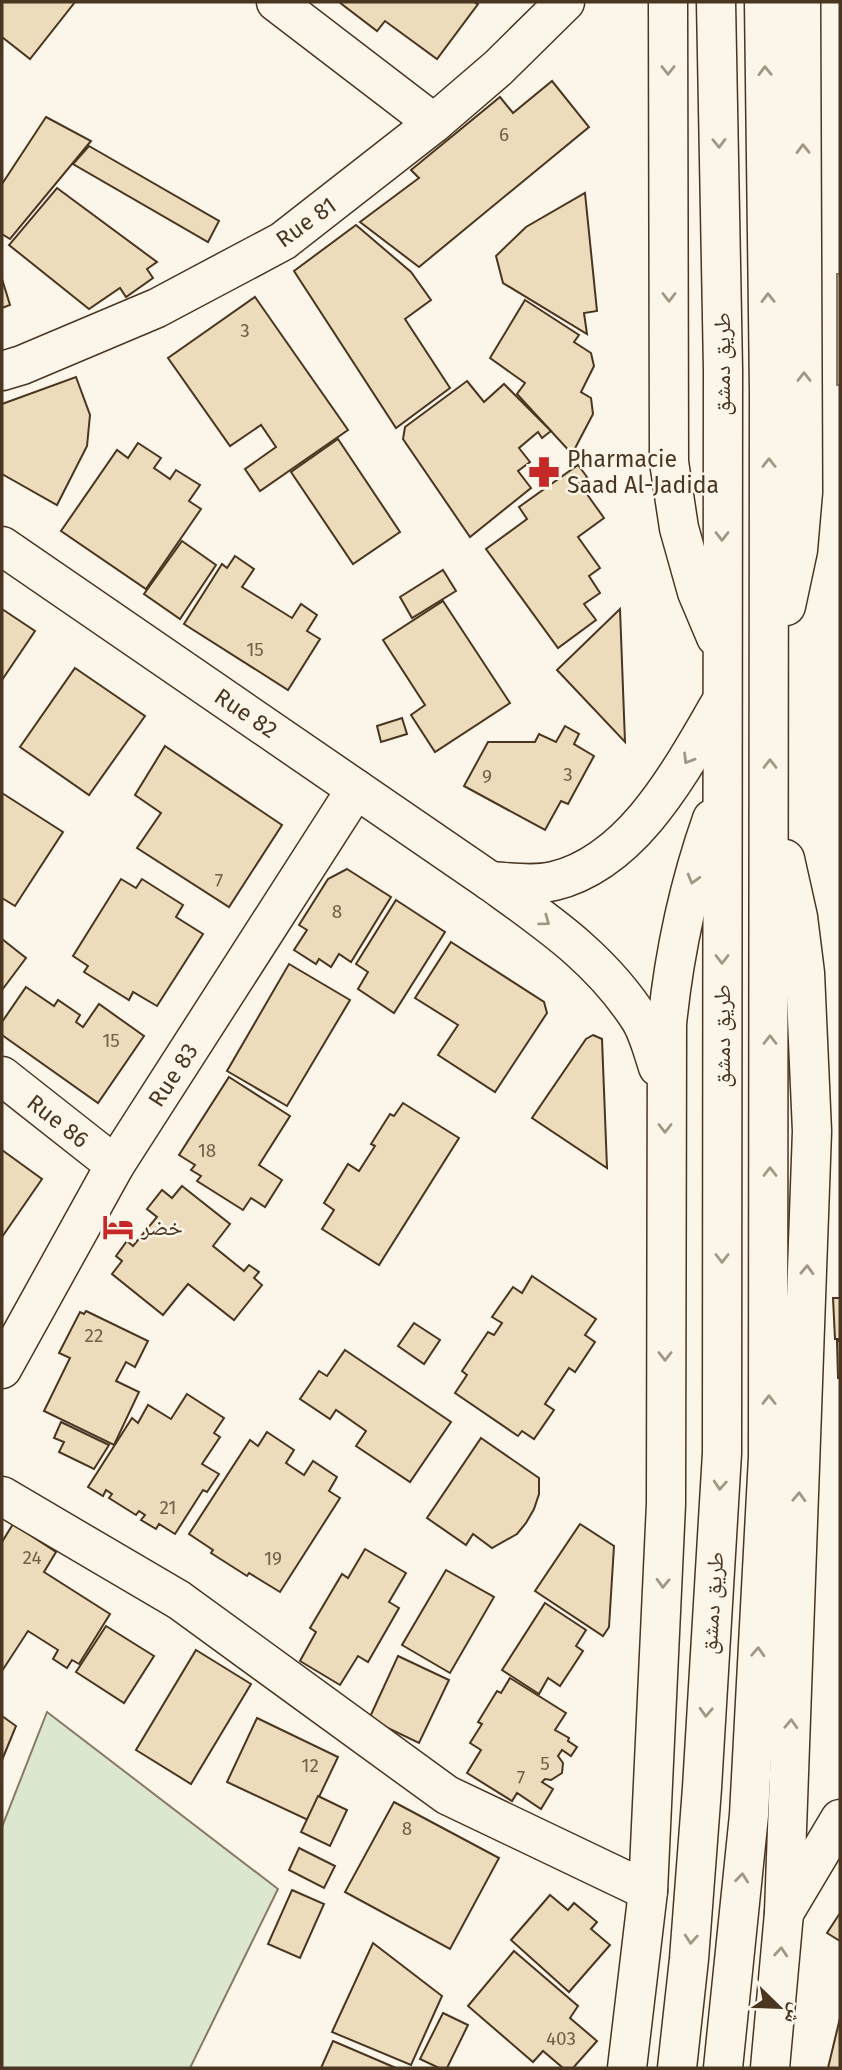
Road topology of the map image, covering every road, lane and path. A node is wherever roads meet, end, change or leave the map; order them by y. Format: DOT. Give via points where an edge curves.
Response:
graph roads {
  1 [pos="276,2"];
  2 [pos="565,2"];
  3 [pos="668,2"];
  4 [pos="716,2"];
  5 [pos="764,2"];
  6 [pos="801,2"];
  7 [pos="434,122"];
  8 [pos="2,371"];
  9 [pos="2,546"];
  10 [pos="722,653"];
  11 [pos="770,662"];
  12 [pos="722,700"];
  13 [pos="356,789"];
  14 [pos="722,791"];
  15 [pos="769,806"];
  16 [pos="490,881"];
  17 [pos="2,1076"];
  18 [pos="665,1085"];
  19 [pos="115,1165"];
  20 [pos="2,1369"];
  21 [pos="2,1496"];
  22 [pos="840,1819"];
  23 [pos="648,1891"];
  24 [pos="784,1913"];
  25 [pos="627,2068"];
  26 [pos="677,2068"];
  27 [pos="723,2068"];
  28 [pos="769,2068"];
  1 -- 7 [label="main road"];
  2 -- 7 [label="main road, Rue 81"];
  3 -- 10 [label="main road, one-way" via="670,463 682,541"];
  4 -- 10 [label="main road, طريق دمشق, one-way" via="723,370"];
  11 -- 5 [label="main road, طريق دمشق, one-way"];
  11 -- 6 [label="main road, one-way" via="798,550 803,492"];
  7 -- 8 [label="main road, Rue 81" via="283,241 157,308"];
  9 -- 13 [label="main road, Rue 82"];
  10 -- 12 [label="main road, طريق دمشق"];
  15 -- 11 [label="main road, طريق دمشق, one-way"];
  12 -- 14 [label="main road, طريق دمشق"];
  12 -- 16 [label="main road, one-way" via="665,794 601,860 553,881"];
  13 -- 16 [label="main road, Rue 82"];
  13 -- 19 [label="main road, Rue 83"];
  14 -- 18 [label="main road, one-way" via="685,905 673,965"];
  14 -- 26 [label="main road, طريق دمشق, one-way" via="722,1453 702,1788"];
  24 -- 15 [label="main road, one-way" via="812,1131 804,962 793,894"];
  27 -- 15 [label="main road, طريق دمشق, one-way" via="749,1815 767,1484"];
  16 -- 18 [label="main road, Rue 82, one-way" via="586,953 617,989 642,1023"];
  17 -- 19 [label="main road, Rue 86"];
  18 -- 23 [label="main road, one-way" via="666,1504"];
  19 -- 20 [label="main road, Rue 83"];
  21 -- 23 [label="main road" via="179,1600 447,1795"];
  22 -- 24 [label="main road"];
  23 -- 25 [label="main road"];
  28 -- 24 [label="main road, one-way"];
}
